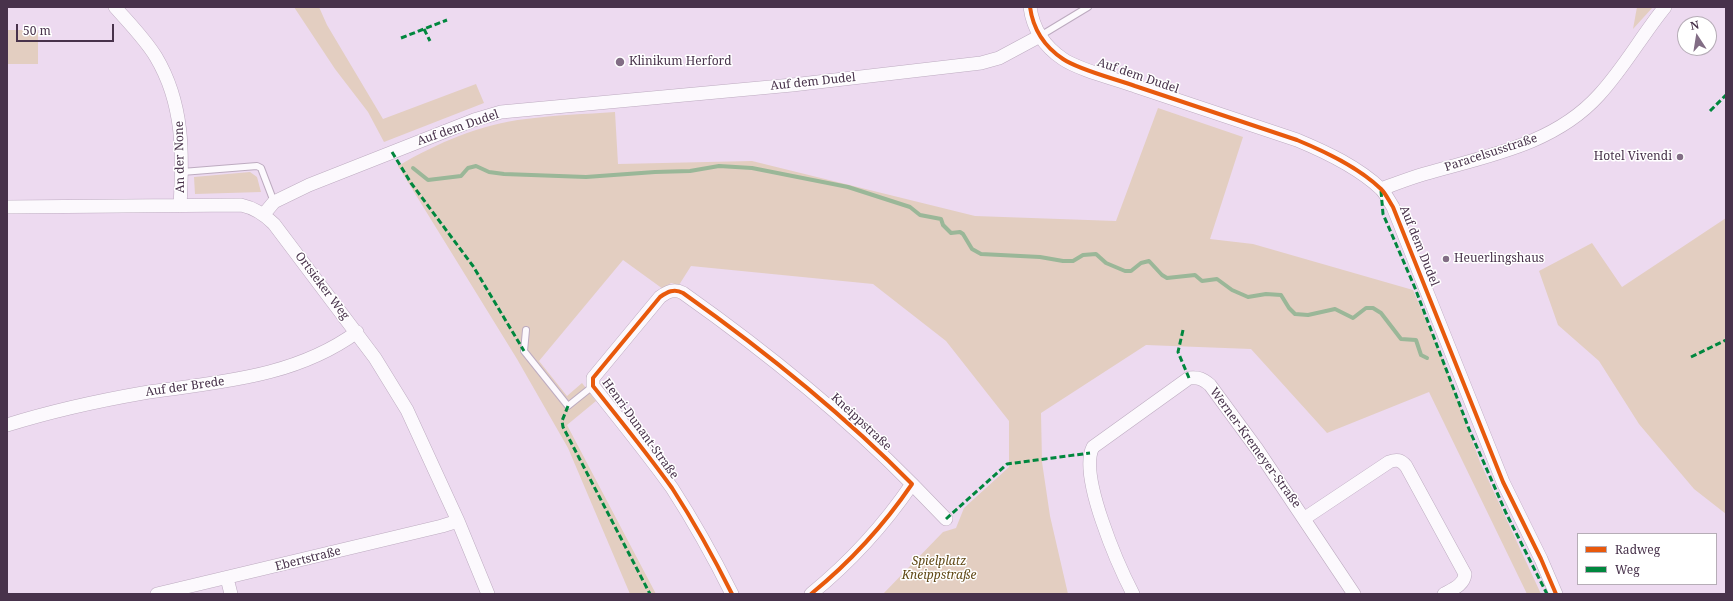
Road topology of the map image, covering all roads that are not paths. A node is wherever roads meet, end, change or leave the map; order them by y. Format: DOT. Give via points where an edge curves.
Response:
graph roads {
  1 [pos="116,7"];
  2 [pos="1030,7"];
  3 [pos="1088,7"];
  4 [pos="1665,7"];
  5 [pos="1040,36"];
  6 [pos="182,172"];
  7 [pos="1381,190"];
  8 [pos="274,202"];
  9 [pos="180,206"];
  10 [pos="7,207"];
  11 [pos="264,214"];
  12 [pos="672,291"];
  13 [pos="526,330"];
  14 [pos="357,332"];
  15 [pos="594,386"];
  16 [pos="7,425"];
  17 [pos="912,484"];
  18 [pos="1305,518"];
  19 [pos="946,519"];
  20 [pos="458,520"];
  21 [pos="227,578"];
  22 [pos="157,594"];
  23 [pos="231,594"];
  24 [pos="488,594"];
  25 [pos="732,594"];
  26 [pos="811,594"];
  27 [pos="1133,594"];
  28 [pos="1354,594"];
  29 [pos="1444,594"];
  30 [pos="1556,594"];
  1 -- 6 [label="street, An der None" via="156,56 173,93 181,131"];
  2 -- 5 [label="street"];
  3 -- 5 [label="lane"];
  4 -- 7 [label="street, Paracelsusstraße" via="1599,95 1563,124 1517,147 1423,174"];
  5 -- 7 [label="street, Auf dem Dudel" via="1048,47 1064,60 1303,143 1353,168"];
  5 -- 8 [label="street, Auf dem Dudel" via="999,58 981,63 792,85 501,112 474,120 316,182"];
  6 -- 8 [label="lane" via="256,166 261,168"];
  6 -- 9 [label="street, An der None"];
  7 -- 30 [label="street, Auf dem Dudel" via="1393,207 1503,482"];
  8 -- 11 [label="street, Auf dem Dudel"];
  9 -- 10 [label="street, Ortsieker Weg"];
  9 -- 11 [label="street, Ortsieker Weg" via="241,205 252,207"];
  11 -- 14 [label="street, Ortsieker Weg"];
  12 -- 15 [label="street, Henri-Dunant-Straße" via="660,298 593,378"];
  12 -- 17 [label="street, Kneippstraße" via="678,290 683,293 802,382 860,432"];
  13 -- 15 [label="lane" via="524,351 568,406"];
  14 -- 16 [label="street, Auf der Brede" via="343,343 320,354 264,374 88,402"];
  14 -- 20 [label="street, Ortsieker Weg" via="407,410"];
  15 -- 25 [label="street, Henri-Dunant-Straße" via="672,489 698,530"];
  17 -- 19 [label="street, Kneippstraße"];
  17 -- 26 [label="street" via="880,526"];
  18 -- 27 [label="street, Werner-Kremeyer-Straße" via="1258,449 1203,379 1189,378 1093,447 1090,452 1094,489 1101,516 1117,562"];
  18 -- 28 [label="street, Werner-Kremeyer-Straße"];
  18 -- 29 [label="street" via="1390,462 1396,459 1402,461 1465,574 1465,579 1460,585"];
  20 -- 21 [label="street, Ebertstraße"];
  20 -- 24 [label="street, Ortsieker Weg"];
  21 -- 22 [label="street, Ebertstraße"];
  21 -- 23 [label="street"];
}
